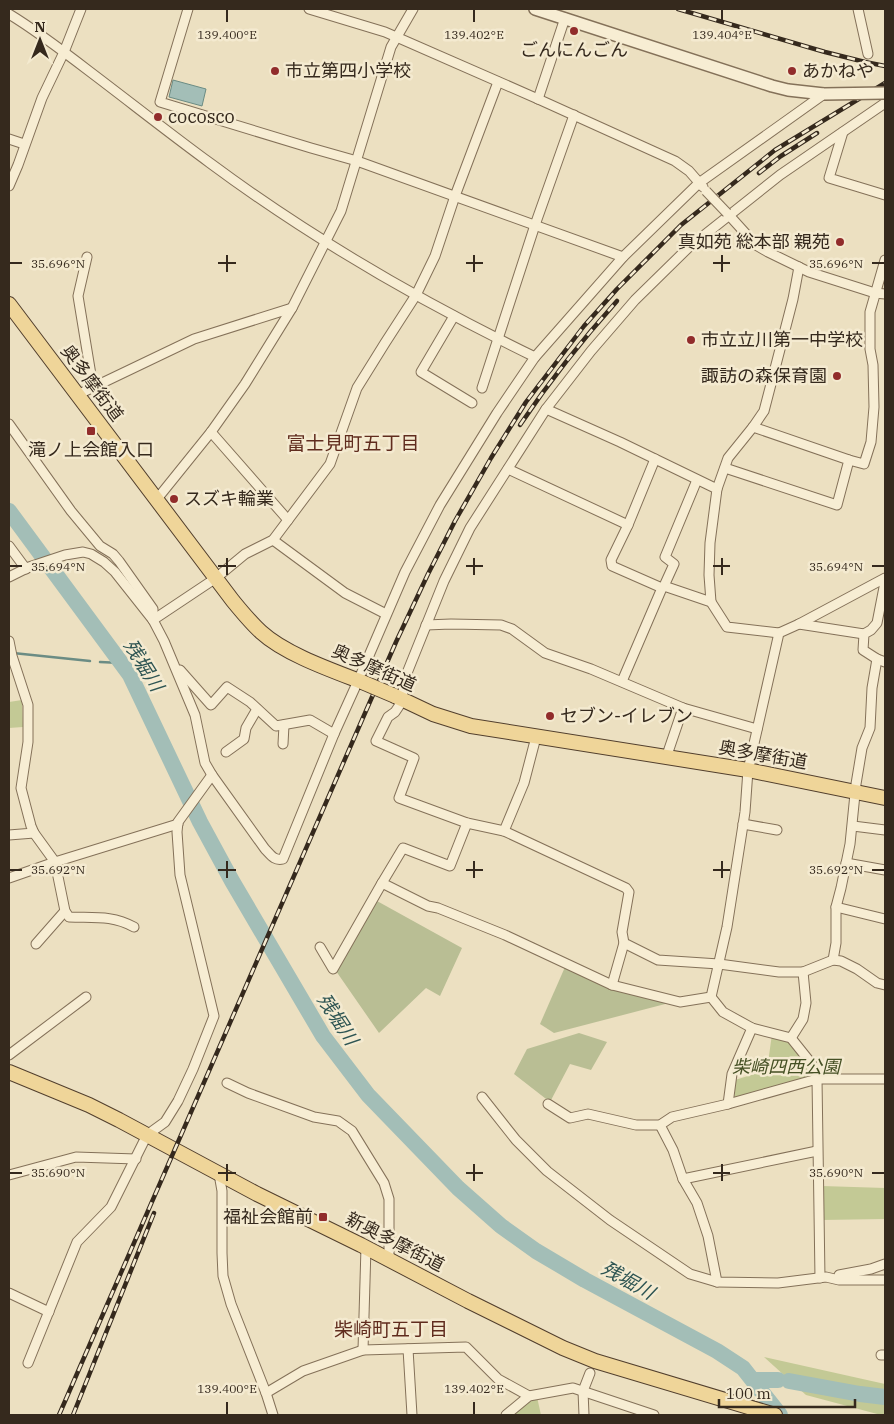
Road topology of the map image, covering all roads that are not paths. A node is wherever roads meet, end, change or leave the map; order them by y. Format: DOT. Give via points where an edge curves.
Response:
graph roads {
  1 [pos="81,9"];
  2 [pos="188,9"];
  3 [pos="309,9"];
  4 [pos="413,9"];
  5 [pos="535,9"];
  6 [pos="858,9"];
  7 [pos="327,12"];
  8 [pos="9,14"];
  9 [pos="568,14"];
  10 [pos="397,38"];
  11 [pos="64,52"];
  12 [pos="868,54"];
  13 [pos="498,82"];
  14 [pos="824,94"];
  15 [pos="885,94"];
  16 [pos="538,98"];
  17 [pos="160,102"];
  18 [pos="885,103"];
  19 [pos="574,115"];
  20 [pos="150,118"];
  21 [pos="843,132"];
  22 [pos="9,139"];
  23 [pos="24,144"];
  24 [pos="357,161"];
  25 [pos="699,183"];
  26 [pos="9,186"];
  27 [pos="885,195"];
  28 [pos="455,196"];
  29 [pos="728,214"];
  30 [pos="535,225"];
  31 [pos="326,242"];
  32 [pos="87,257"];
  33 [pos="623,257"];
  34 [pos="885,260"];
  35 [pos="799,267"];
  36 [pos="875,293"];
  37 [pos="885,294"];
  38 [pos="416,295"];
  39 [pos="9,304"];
  40 [pos="292,308"];
  41 [pos="454,316"];
  42 [pos="499,340"];
  43 [pos="535,357"];
  44 [pos="93,387"];
  45 [pos="482,388"];
  46 [pos="77,395"];
  47 [pos="472,403"];
  48 [pos="546,409"];
  49 [pos="9,424"];
  50 [pos="753,427"];
  51 [pos="212,432"];
  52 [pos="655,459"];
  53 [pos="849,460"];
  54 [pos="725,468"];
  55 [pos="508,469"];
  56 [pos="697,480"];
  57 [pos="717,489"];
  58 [pos="157,499"];
  59 [pos="288,520"];
  60 [pos="628,525"];
  61 [pos="273,540"];
  62 [pos="9,546"];
  63 [pos="28,568"];
  64 [pos="9,577"];
  65 [pos="216,578"];
  66 [pos="885,578"];
  67 [pos="885,582"];
  68 [pos="663,587"];
  69 [pos="711,602"];
  70 [pos="386,614"];
  71 [pos="153,620"];
  72 [pos="799,624"];
  73 [pos="426,625"];
  74 [pos="778,633"];
  75 [pos="864,634"];
  76 [pos="164,641"];
  77 [pos="10,649"];
  78 [pos="881,660"];
  79 [pos="360,681"];
  80 [pos="621,681"];
  81 [pos="397,697"];
  82 [pos="683,708"];
  83 [pos="257,709"];
  84 [pos="284,725"];
  85 [pos="757,729"];
  86 [pos="334,734"];
  87 [pos="536,737"];
  88 [pos="283,744"];
  89 [pos="226,752"];
  90 [pos="666,758"];
  91 [pos="748,770"];
  92 [pos="212,775"];
  93 [pos="856,792"];
  94 [pos="885,798"];
  95 [pos="178,823"];
  96 [pos="467,824"];
  97 [pos="743,824"];
  98 [pos="853,826"];
  99 [pos="777,830"];
  100 [pos="885,830"];
  101 [pos="504,831"];
  102 [pos="34,834"];
  103 [pos="9,835"];
  104 [pos="55,862"];
  105 [pos="846,863"];
  106 [pos="885,870"];
  107 [pos="9,878"];
  108 [pos="382,884"];
  109 [pos="836,907"];
  110 [pos="65,911"];
  111 [pos="885,918"];
  112 [pos="134,927"];
  113 [pos="624,943"];
  114 [pos="36,944"];
  115 [pos="320,947"];
  116 [pos="833,960"];
  117 [pos="719,964"];
  118 [pos="803,972"];
  119 [pos="885,985"];
  120 [pos="612,986"];
  121 [pos="711,997"];
  122 [pos="86,998"];
  123 [pos="752,1028"];
  124 [pos="790,1038"];
  125 [pos="9,1055"];
  126 [pos="9,1072"];
  127 [pos="817,1079"];
  128 [pos="885,1079"];
  129 [pos="227,1083"];
  130 [pos="482,1098"];
  131 [pos="548,1104"];
  132 [pos="728,1104"];
  133 [pos="660,1125"];
  134 [pos="148,1135"];
  135 [pos="817,1151"];
  136 [pos="136,1158"];
  137 [pos="219,1174"];
  138 [pos="9,1175"];
  139 [pos="683,1179"];
  140 [pos="366,1247"];
  141 [pos="389,1259"];
  142 [pos="885,1264"];
  143 [pos="823,1278"];
  144 [pos="885,1280"];
  145 [pos="717,1282"];
  146 [pos="9,1293"];
  147 [pos="49,1312"];
  148 [pos="408,1349"];
  149 [pos="363,1350"];
  150 [pos="28,1363"];
  151 [pos="590,1373"];
  152 [pos="583,1391"];
  153 [pos="266,1393"];
  154 [pos="529,1396"];
  155 [pos="751,1411"];
  156 [pos="273,1415"];
  157 [pos="412,1415"];
  158 [pos="506,1415"];
  159 [pos="584,1415"];
  160 [pos="654,1415"];
  161 [pos="775,1415"];
  1 -- 11 [label="street"];
  2 -- 17 [label="street"];
  3 -- 7 [label="street"];
  4 -- 10 [label="street"];
  5 -- 9 [label="street"];
  6 -- 12 [label="street"];
  7 -- 10 [label="street"];
  8 -- 11 [label="street"];
  9 -- 14 [label="street" via="772,86"];
  9 -- 16 [label="street"];
  10 -- 13 [label="street"];
  10 -- 24 [label="street" via="391,47"];
  11 -- 20 [label="street"];
  11 -- 23 [label="street"];
  13 -- 16 [label="street"];
  13 -- 28 [label="street"];
  14 -- 15 [label="street, bridge"];
  14 -- 25 [label="street"];
  16 -- 19 [label="street"];
  17 -- 20 [label="street"];
  17 -- 24 [label="street"];
  18 -- 21 [label="street"];
  19 -- 25 [label="street" via="675,160"];
  19 -- 30 [label="street"];
  20 -- 31 [label="street" via="210,164"];
  21 -- 27 [label="street" via="829,178"];
  21 -- 29 [label="street"];
  22 -- 23 [label="street"];
  23 -- 26 [label="street"];
  24 -- 28 [label="street"];
  24 -- 31 [label="street" via="341,211"];
  25 -- 29 [label="street, bridge"];
  25 -- 33 [label="street"];
  28 -- 30 [label="street"];
  28 -- 38 [label="street" via="436,256"];
  29 -- 35 [label="street" via="756,245"];
  29 -- 48 [label="street" via="636,300"];
  30 -- 33 [label="street"];
  30 -- 42 [label="street"];
  31 -- 38 [label="street"];
  31 -- 40 [label="street"];
  32 -- 44 [label="street" via="78,296"];
  33 -- 43 [label="street"];
  34 -- 36 [label="street"];
  35 -- 36 [label="street"];
  35 -- 50 [label="street" via="764,411"];
  36 -- 37 [label="street"];
  36 -- 53 [label="street" via="870,312 874,407 871,442 864,464"];
  38 -- 41 [label="street"];
  38 -- 59 [label="street" via="358,388 330,464"];
  39 -- 46 [label="main road, 奥多摩街道"];
  40 -- 44 [label="street" via="194,339"];
  40 -- 51 [label="street"];
  41 -- 42 [label="street"];
  41 -- 47 [label="street" via="421,372"];
  42 -- 43 [label="street"];
  42 -- 45 [label="street"];
  43 -- 70 [label="street" via="496,413 440,505"];
  44 -- 46 [label="street"];
  46 -- 58 [label="main road, 奥多摩街道"];
  48 -- 52 [label="street"];
  48 -- 55 [label="street"];
  49 -- 71 [label="street" via="71,511 100,546 119,561 153,609"];
  50 -- 53 [label="street"];
  50 -- 54 [label="street" via="728,458"];
  51 -- 58 [label="street"];
  51 -- 59 [label="street"];
  52 -- 56 [label="street"];
  52 -- 60 [label="street"];
  53 -- 54 [label="street" via="837,504"];
  54 -- 57 [label="street"];
  55 -- 60 [label="street"];
  55 -- 73 [label="street" via="460,546"];
  56 -- 57 [label="street"];
  56 -- 68 [label="street" via="664,557 674,564"];
  57 -- 69 [label="street" via="710,544"];
  58 -- 65 [label="main road, 奥多摩街道"];
  59 -- 61 [label="street"];
  60 -- 68 [label="street" via="611,560 612,566"];
  61 -- 65 [label="street" via="245,554"];
  61 -- 70 [label="street" via="345,592"];
  62 -- 63 [label="street"];
  63 -- 64 [label="street"];
  63 -- 71 [label="street" via="62,556 83,552 91,554 104,562 125,584"];
  65 -- 71 [label="street"];
  65 -- 79 [label="main road, 奥多摩街道" via="262,634 282,647"];
  66 -- 72 [label="street"];
  67 -- 75 [label="street" via="877,623"];
  68 -- 69 [label="street"];
  68 -- 80 [label="street"];
  69 -- 74 [label="street" via="727,627"];
  70 -- 79 [label="street"];
  71 -- 76 [label="street"];
  72 -- 74 [label="street"];
  72 -- 75 [label="street"];
  73 -- 80 [label="street" via="501,625 512,629 544,653"];
  73 -- 81 [label="street" via="405,678 404,692"];
  74 -- 85 [label="street"];
  75 -- 78 [label="street" via="863,650"];
  76 -- 83 [label="street" via="181,672 211,704 227,687"];
  76 -- 92 [label="street" via="195,716 205,763"];
  77 -- 102 [label="street" via="28,705 28,742 21,788"];
  78 -- 93 [label="street" via="872,688 870,728 862,748"];
  79 -- 81 [label="main road, 奥多摩街道, bridge"];
  79 -- 86 [label="street"];
  80 -- 82 [label="street"];
  81 -- 87 [label="main road, 奥多摩街道" via="458,723"];
  81 -- 96 [label="street" via="399,706 388,717 376,741 414,758 399,798"];
  82 -- 85 [label="street"];
  82 -- 90 [label="street"];
  83 -- 84 [label="street" via="276,726"];
  83 -- 89 [label="street" via="246,728 244,739"];
  84 -- 86 [label="street" via="310,720"];
  84 -- 88 [label="street"];
  85 -- 91 [label="street"];
  86 -- 92 [label="street" via="283,859 273,858 265,849"];
  87 -- 90 [label="main road, 奥多摩街道"];
  87 -- 101 [label="street" via="524,783"];
  90 -- 91 [label="main road, 奥多摩街道"];
  91 -- 93 [label="main road, 奥多摩街道"];
  91 -- 97 [label="street"];
  92 -- 95 [label="street"];
  93 -- 94 [label="main road, 奥多摩街道"];
  93 -- 98 [label="street"];
  95 -- 104 [label="street"];
  95 -- 134 [label="street" via="180,874 214,1016 178,1101 164,1122"];
  96 -- 101 [label="street"];
  96 -- 108 [label="street" via="450,866 403,848"];
  97 -- 99 [label="street"];
  97 -- 117 [label="street"];
  98 -- 100 [label="street"];
  98 -- 105 [label="street"];
  101 -- 113 [label="street" via="626,888 629,892 622,932"];
  102 -- 103 [label="street"];
  102 -- 104 [label="street"];
  104 -- 107 [label="street"];
  104 -- 110 [label="street"];
  105 -- 106 [label="street"];
  105 -- 109 [label="street"];
  108 -- 115 [label="street" via="333,969"];
  108 -- 120 [label="street" via="428,906 505,934"];
  109 -- 111 [label="street"];
  109 -- 116 [label="street"];
  110 -- 112 [label="street" via="69,917 111,918"];
  110 -- 114 [label="street"];
  113 -- 117 [label="street" via="658,960"];
  113 -- 120 [label="street"];
  116 -- 118 [label="street"];
  116 -- 119 [label="street" via="848,964"];
  117 -- 118 [label="street"];
  117 -- 121 [label="street"];
  118 -- 124 [label="street" via="806,1003 803,1018"];
  120 -- 121 [label="street" via="680,1002"];
  121 -- 123 [label="street" via="722,1012"];
  122 -- 125 [label="street"];
  123 -- 124 [label="street"];
  123 -- 132 [label="street" via="732,1074"];
  124 -- 127 [label="street" via="815,1068"];
  126 -- 134 [label="main road, 新奥多摩街道" via="89,1105"];
  127 -- 128 [label="street"];
  127 -- 132 [label="street"];
  127 -- 135 [label="street"];
  129 -- 141 [label="street" via="314,1118 338,1121 352,1131 384,1183 388,1199"];
  130 -- 145 [label="street" via="529,1154 555,1177 610,1220 690,1274"];
  131 -- 133 [label="street" via="570,1118 588,1114 636,1125"];
  132 -- 133 [label="street" via="672,1117"];
  133 -- 139 [label="street"];
  134 -- 136 [label="street"];
  134 -- 137 [label="main road, 新奥多摩街道"];
  135 -- 139 [label="street"];
  135 -- 143 [label="street"];
  136 -- 138 [label="street" via="76,1157"];
  136 -- 147 [label="street" via="112,1207 77,1242"];
  137 -- 140 [label="main road, 新奥多摩街道"];
  137 -- 153 [label="street" via="223,1276"];
  139 -- 145 [label="street" via="697,1203 708,1236"];
  140 -- 141 [label="main road, 新奥多摩街道"];
  140 -- 149 [label="street"];
  141 -- 155 [label="main road, 新奥多摩街道" via="563,1348"];
  142 -- 143 [label="street"];
  143 -- 144 [label="street"];
  143 -- 145 [label="street" via="778,1283"];
  146 -- 147 [label="street"];
  147 -- 150 [label="street"];
  148 -- 149 [label="street"];
  148 -- 154 [label="street" via="466,1347 498,1380"];
  148 -- 157 [label="street"];
  149 -- 153 [label="street" via="303,1371"];
  151 -- 152 [label="street"];
  152 -- 154 [label="street" via="573,1388"];
  152 -- 159 [label="street"];
  152 -- 160 [label="street"];
  153 -- 156 [label="street"];
  154 -- 158 [label="street"];
  155 -- 161 [label="main road, 新奥多摩街道"];
}
